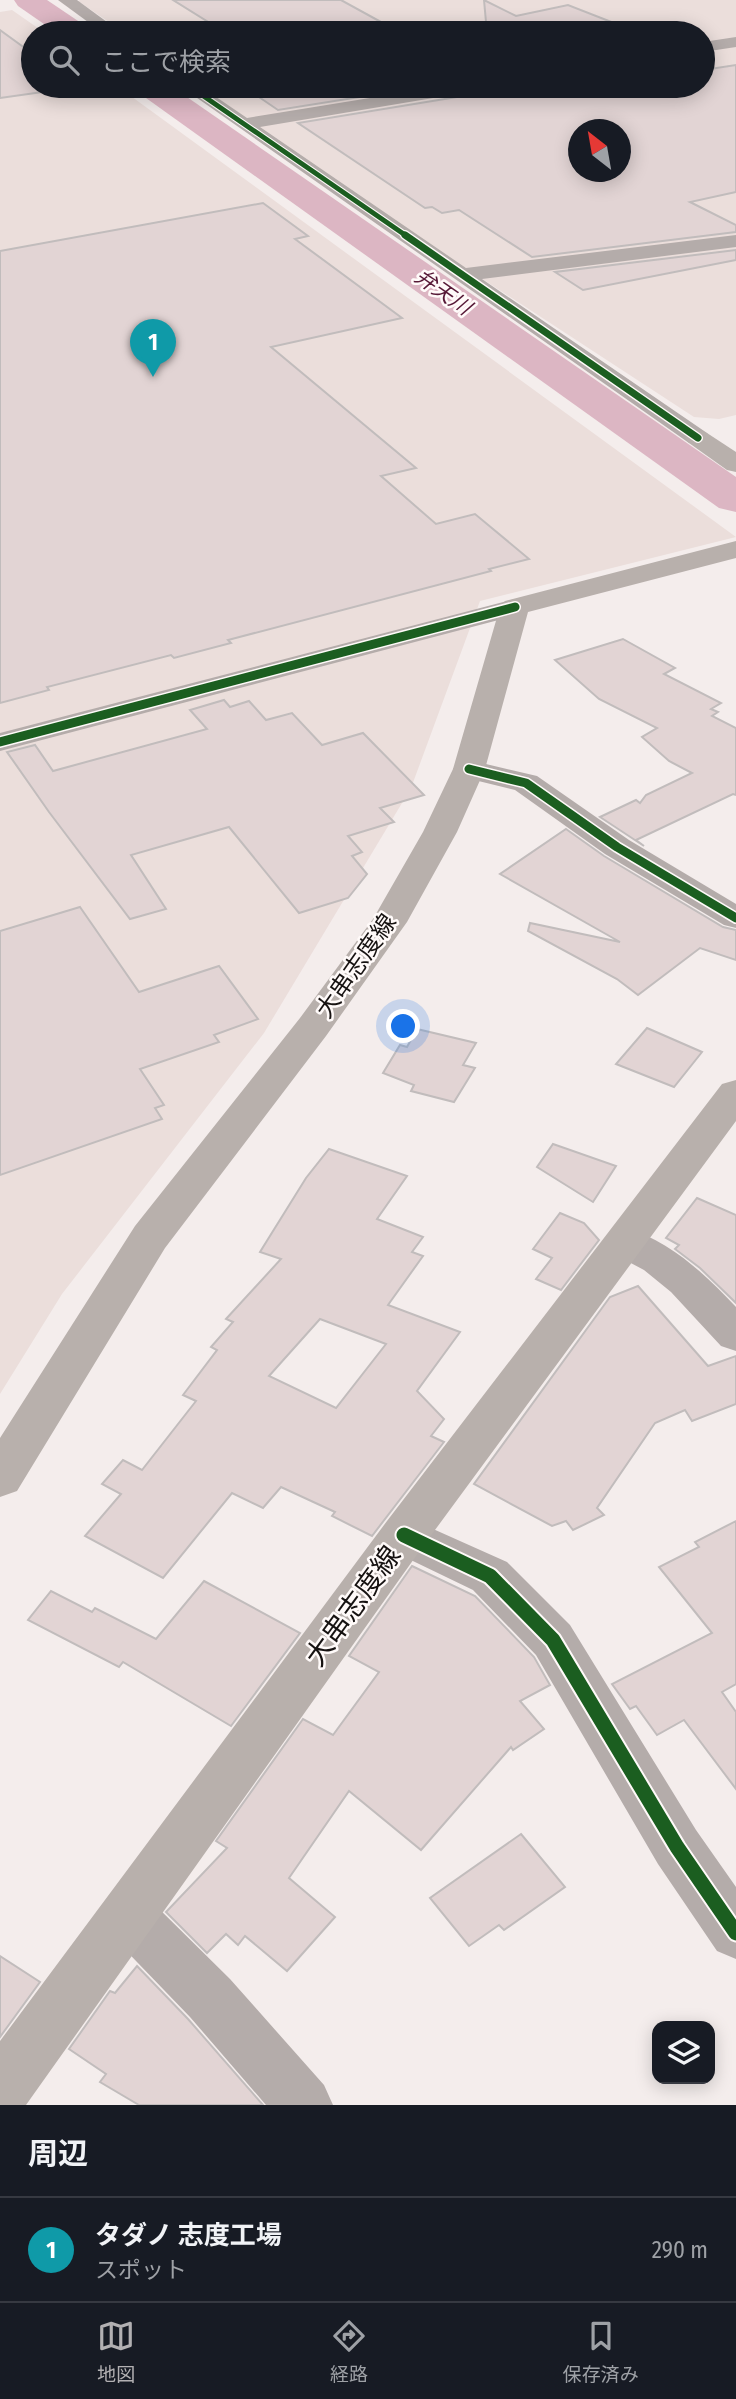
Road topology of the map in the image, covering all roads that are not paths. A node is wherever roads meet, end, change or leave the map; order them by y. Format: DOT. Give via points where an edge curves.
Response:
graph roads {
  1 [pos="66,0"];
  2 [pos="97,21"];
  3 [pos="736,42"];
  4 [pos="715,45"];
  5 [pos="206,98"];
  6 [pos="402,98"];
  7 [pos="244,124"];
  8 [pos="736,241"];
  9 [pos="462,275"];
  10 [pos="736,429"];
  11 [pos="698,438"];
  12 [pos="736,464"];
  13 [pos="736,549"];
  14 [pos="515,607"];
  15 [pos="0,742"];
  16 [pos="469,769"];
  17 [pos="736,918"];
  18 [pos="736,1093"];
  19 [pos="624,1242"];
  20 [pos="736,1335"];
  21 [pos="0,1478"];
  22 [pos="404,1535"];
  23 [pos="129,1916"];
  24 [pos="736,1933"];
  25 [pos="0,2091"];
  26 [pos="304,2105"];
  1 -- 2 [label="street"];
  3 -- 4 [label="street"];
  5 -- 7 [label="street"];
  6 -- 7 [label="street"];
  7 -- 9 [label="street"];
  8 -- 9 [label="street"];
  9 -- 11 [label="street"];
  10 -- 11 [label="main road"];
  11 -- 12 [label="main road"];
  13 -- 14 [label="main road"];
  14 -- 15 [label="street"];
  14 -- 16 [label="main road, 大串志度線"];
  16 -- 17 [label="street" via="526,783 617,847"];
  16 -- 21 [label="main road, 大串志度線" via="389,922 150,1237"];
  18 -- 19 [label="main road, 大串志度線"];
  19 -- 20 [label="street" via="649,1251 677,1272"];
  19 -- 22 [label="main road, 大串志度線"];
  22 -- 23 [label="main road, 大串志度線"];
  22 -- 24 [label="street" via="489,1576 553,1640 677,1847"];
  23 -- 25 [label="main road, 大串志度線"];
  23 -- 26 [label="street" via="210,1998"];
}
